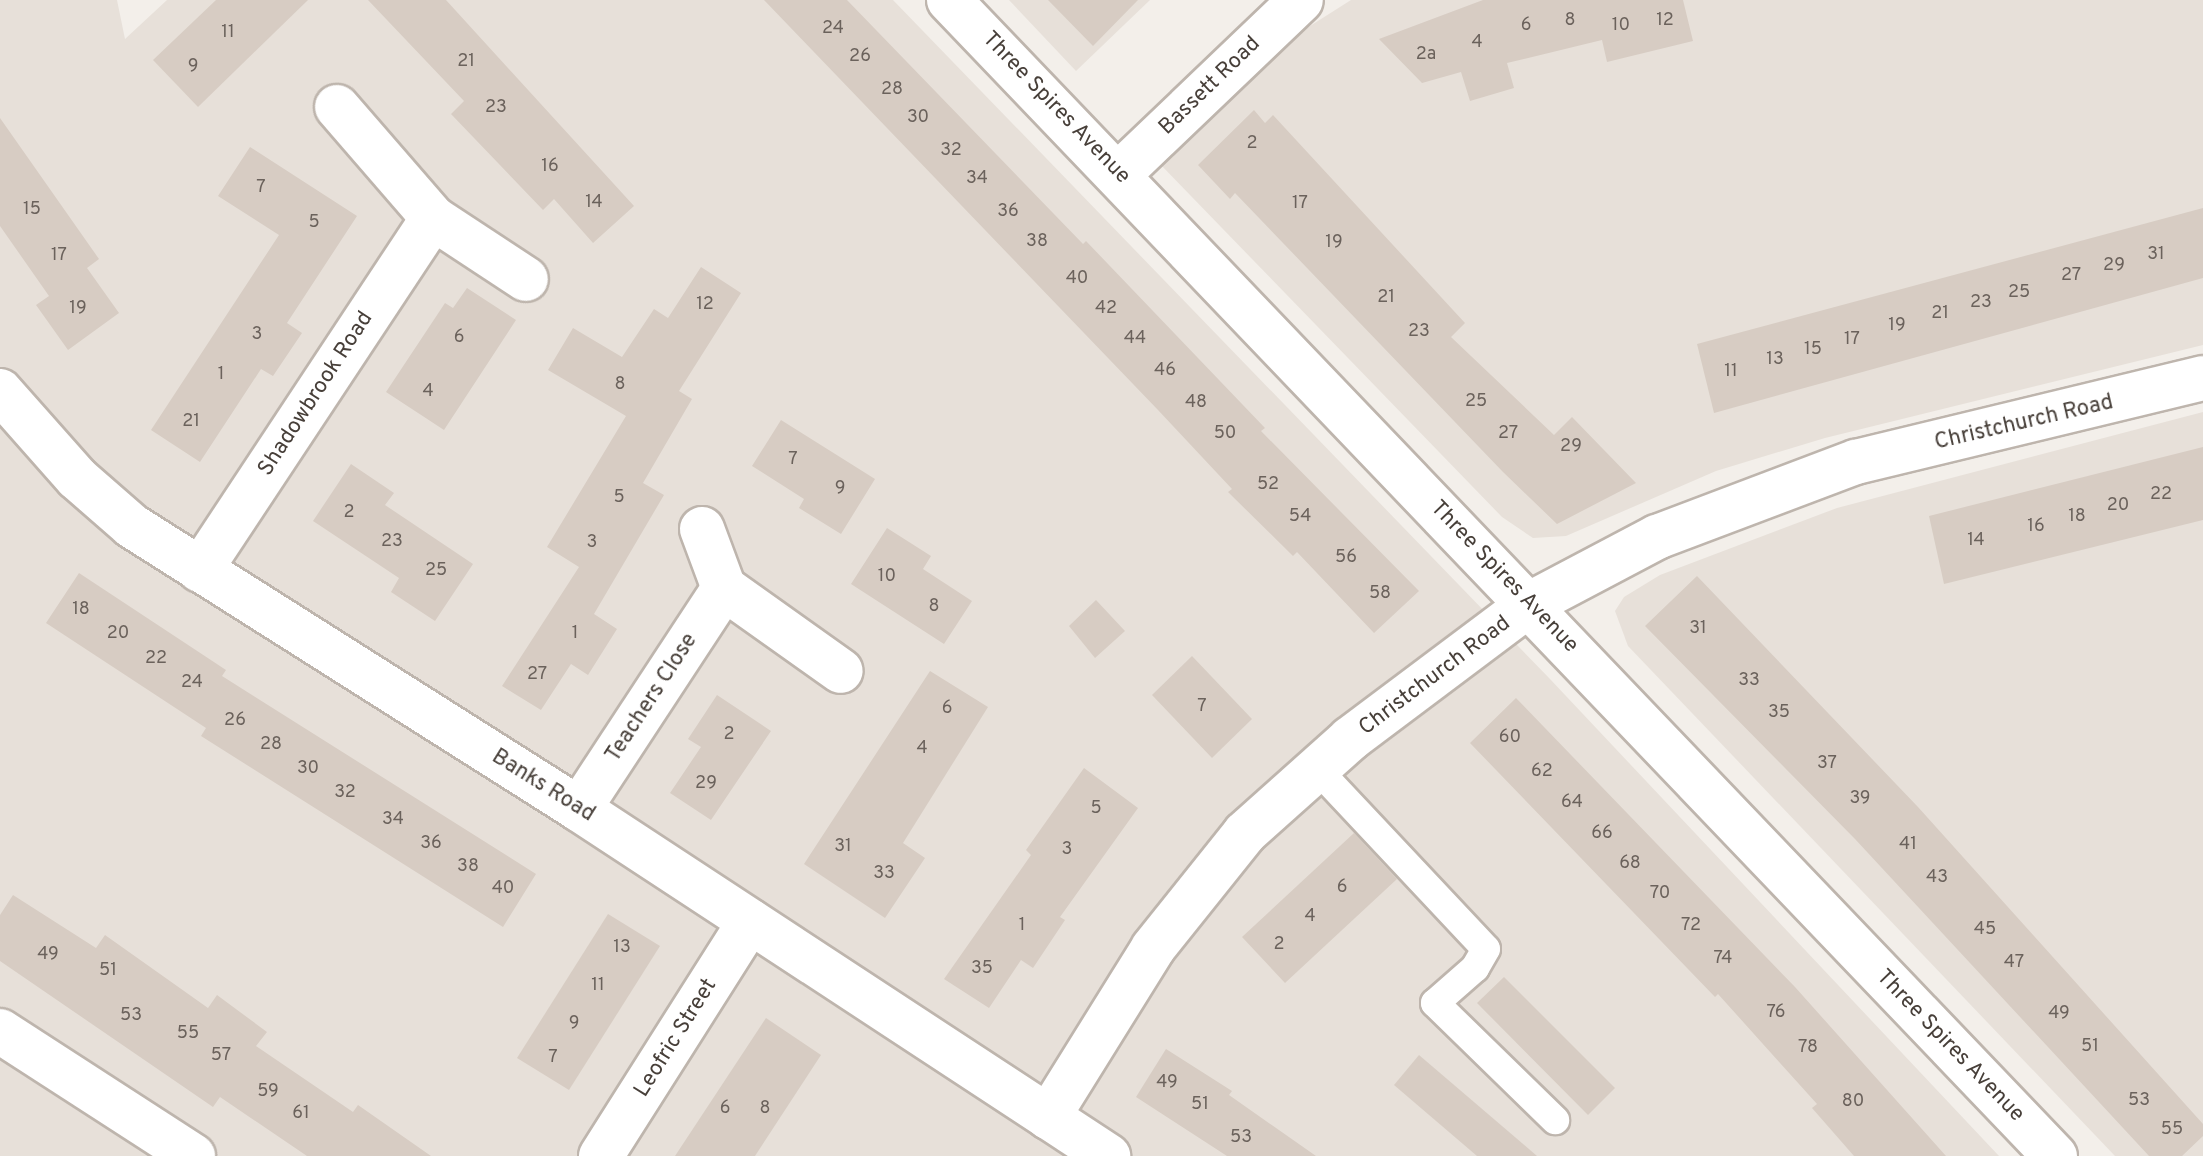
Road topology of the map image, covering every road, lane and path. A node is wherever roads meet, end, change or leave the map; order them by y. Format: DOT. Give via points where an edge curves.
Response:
graph roads {
  1 [pos="949,0"];
  2 [pos="1301,0"];
  3 [pos="337,107"];
  4 [pos="1120,173"];
  5 [pos="433,218"];
  6 [pos="526,279"];
  7 [pos="2203,378"];
  8 [pos="0,391"];
  9 [pos="702,529"];
  10 [pos="200,570"];
  11 [pos="724,588"];
  12 [pos="1530,604"];
  13 [pos="841,671"];
  14 [pos="1318,770"];
  15 [pos="579,809"];
  16 [pos="750,921"];
  17 [pos="0,1031"];
  18 [pos="1048,1117"];
  19 [pos="1555,1120"];
  20 [pos="607,1154"];
  21 [pos="193,1156"];
  22 [pos="1108,1156"];
  23 [pos="2055,1156"];
  1 -- 4 [label="street, Three Spires Avenue"];
  2 -- 4 [label="street, Bassett Road"];
  3 -- 5 [label="street"];
  4 -- 12 [label="street, Three Spires Avenue"];
  5 -- 6 [label="street"];
  5 -- 10 [label="street, Shadowbrook Road"];
  7 -- 12 [label="street, Christchurch Road" via="1856,462 1657,537"];
  8 -- 10 [label="street, Banks Road" via="77,478 132,526"];
  9 -- 11 [label="street"];
  10 -- 15 [label="street, Banks Road"];
  11 -- 13 [label="street"];
  11 -- 15 [label="street, Teachers Close"];
  12 -- 14 [label="street, Christchurch Road" via="1350,739"];
  12 -- 23 [label="street, Three Spires Avenue"];
  14 -- 18 [label="street, Christchurch Road" via="1245,833 1196,890 1153,948"];
  14 -- 19 [label="lane" via="1486,949 1475,968 1435,1003"];
  15 -- 16 [label="street, Banks Road"];
  16 -- 18 [label="street, Banks Road"];
  16 -- 20 [label="street, Leofric Street"];
  17 -- 21 [label="street"];
  18 -- 22 [label="street, Banks Road"];
}
